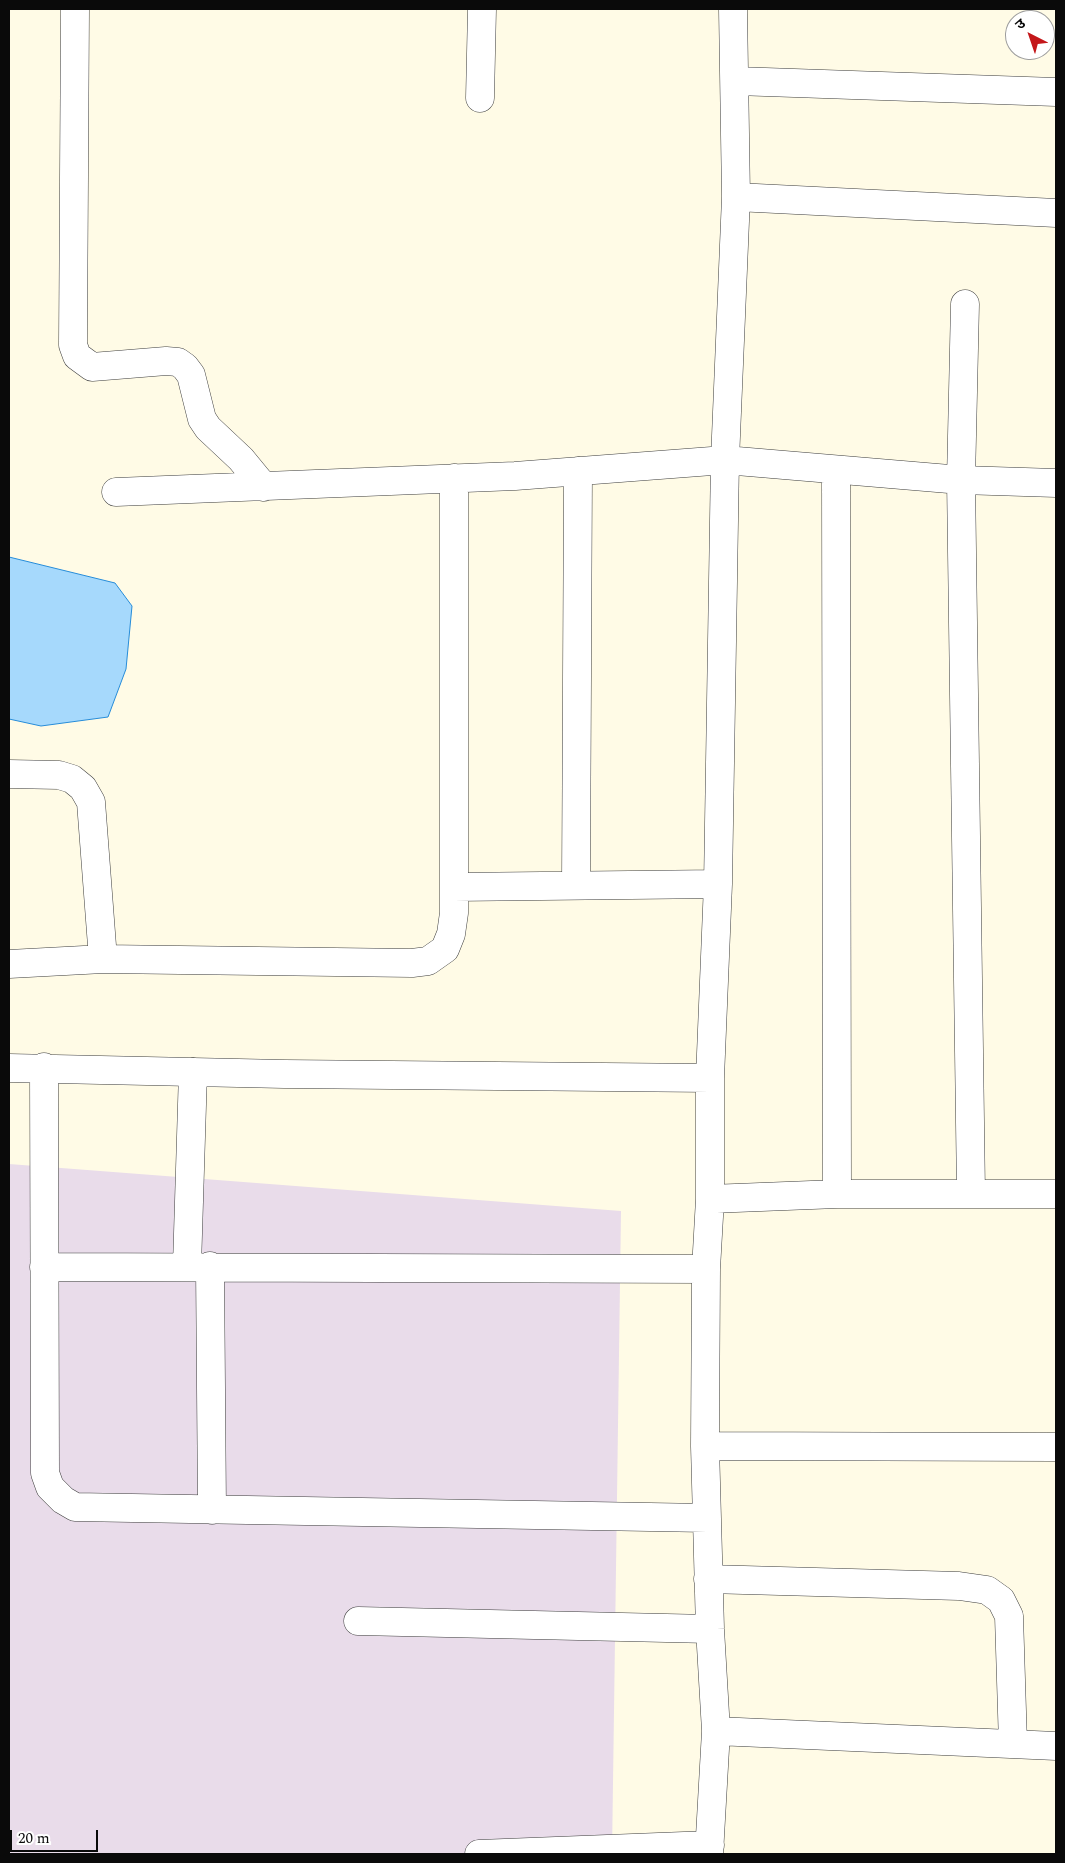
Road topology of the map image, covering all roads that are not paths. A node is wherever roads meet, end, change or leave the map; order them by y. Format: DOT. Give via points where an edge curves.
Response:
graph roads {
  1 [pos="75,9"];
  2 [pos="482,9"];
  3 [pos="733,9"];
  4 [pos="736,82"];
  5 [pos="1056,92"];
  6 [pos="480,98"];
  7 [pos="736,196"];
  8 [pos="1056,213"];
  9 [pos="965,304"];
  10 [pos="725,460"];
  11 [pos="836,470"];
  12 [pos="578,471"];
  13 [pos="454,478"];
  14 [pos="961,480"];
  15 [pos="1056,483"];
  16 [pos="264,486"];
  17 [pos="116,492"];
  18 [pos="9,774"];
  19 [pos="718,884"];
  20 [pos="576,886"];
  21 [pos="454,887"];
  22 [pos="103,959"];
  23 [pos="9,964"];
  24 [pos="44,1067"];
  25 [pos="9,1068"];
  26 [pos="193,1072"];
  27 [pos="710,1078"];
  28 [pos="971,1193"];
  29 [pos="837,1194"];
  30 [pos="1056,1194"];
  31 [pos="710,1199"];
  32 [pos="199,1266"];
  33 [pos="44,1267"];
  34 [pos="706,1269"];
  35 [pos="705,1446"];
  36 [pos="1056,1447"];
  37 [pos="212,1510"];
  38 [pos="707,1518"];
  39 [pos="708,1578"];
  40 [pos="358,1621"];
  41 [pos="710,1629"];
  42 [pos="716,1731"];
  43 [pos="1013,1744"];
  44 [pos="1056,1746"];
  45 [pos="709,1850"];
  46 [pos="479,1854"];
  1 -- 16 [label="street" via="73,345 77,356 92,367 178,362 191,375 202,419 208,428"];
  2 -- 6 [label="street"];
  3 -- 4 [label="street"];
  4 -- 5 [label="street"];
  4 -- 7 [label="street"];
  7 -- 8 [label="street"];
  7 -- 10 [label="street"];
  9 -- 14 [label="street"];
  10 -- 11 [label="street"];
  10 -- 12 [label="street"];
  10 -- 19 [label="street"];
  11 -- 14 [label="street"];
  11 -- 29 [label="street"];
  12 -- 13 [label="street"];
  12 -- 20 [label="street"];
  13 -- 16 [label="street"];
  13 -- 21 [label="street"];
  14 -- 15 [label="street"];
  14 -- 28 [label="street"];
  16 -- 17 [label="street"];
  18 -- 22 [label="street" via="59,774 84,788 91,802"];
  19 -- 20 [label="street"];
  19 -- 27 [label="street"];
  20 -- 21 [label="street"];
  21 -- 22 [label="street" via="451,934 444,949 428,961"];
  22 -- 23 [label="street"];
  24 -- 25 [label="street"];
  24 -- 26 [label="street"];
  24 -- 33 [label="street"];
  26 -- 27 [label="street"];
  26 -- 32 [label="street"];
  27 -- 31 [label="street"];
  28 -- 29 [label="street"];
  28 -- 30 [label="street"];
  29 -- 31 [label="street"];
  31 -- 34 [label="street"];
  32 -- 33 [label="street"];
  32 -- 34 [label="street"];
  32 -- 37 [label="street"];
  33 -- 37 [label="street" via="44,1443 45,1472 50,1487 75,1507"];
  34 -- 35 [label="street"];
  35 -- 36 [label="street"];
  35 -- 38 [label="street"];
  37 -- 38 [label="street"];
  38 -- 39 [label="street"];
  39 -- 41 [label="street"];
  39 -- 43 [label="street" via="959,1586 987,1590 1001,1600 1009,1616"];
  40 -- 41 [label="street"];
  41 -- 42 [label="street"];
  42 -- 43 [label="street"];
  42 -- 45 [label="street"];
  43 -- 44 [label="street"];
  45 -- 46 [label="street"];
}
